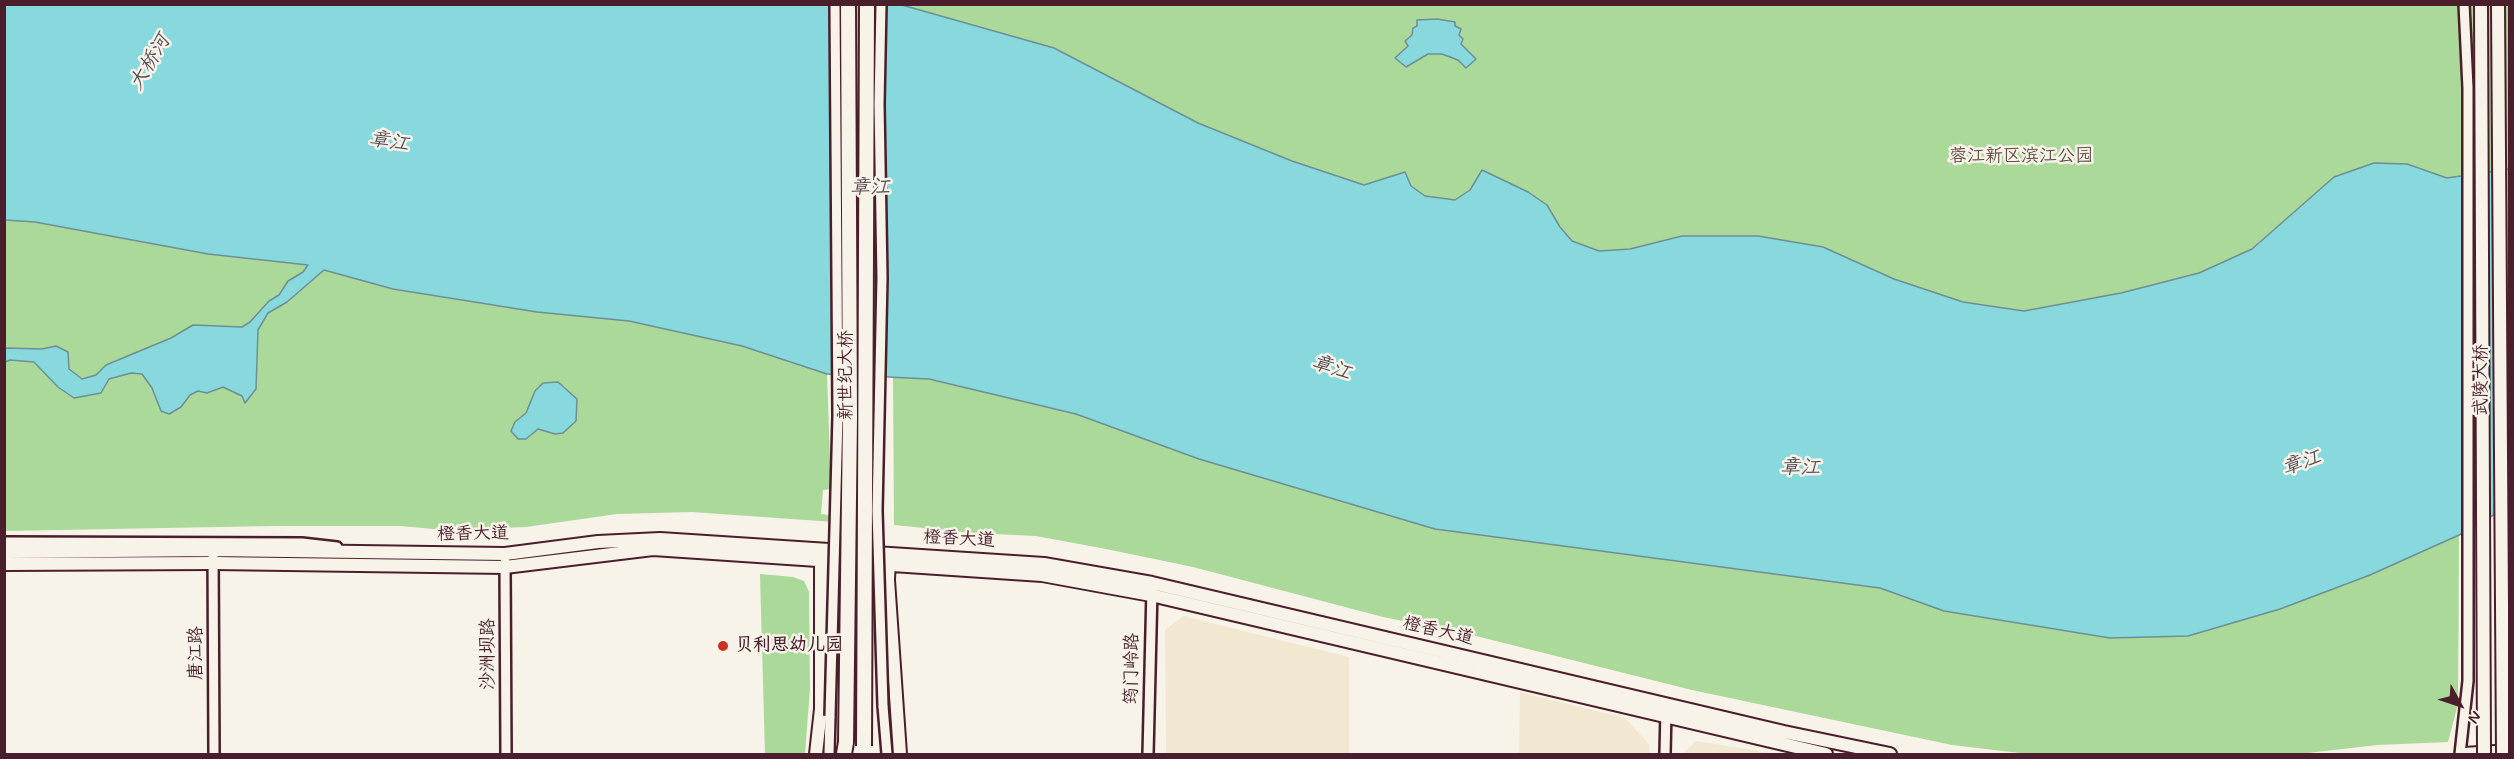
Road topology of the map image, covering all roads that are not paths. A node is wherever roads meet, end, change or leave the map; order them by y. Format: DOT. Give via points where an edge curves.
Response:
graph roads {
  1 [pos="835,4"];
  2 [pos="848,4"];
  3 [pos="867,4"];
  4 [pos="881,4"];
  5 [pos="2464,4"];
  6 [pos="2481,4"];
  7 [pos="2498,4"];
  8 [pos="4,542"];
  9 [pos="4,552"];
  10 [pos="402,553"];
  11 [pos="820,554"];
  12 [pos="213,556"];
  13 [pos="505,560"];
  14 [pos="889,560"];
  15 [pos="4,564"];
  16 [pos="1152,589"];
  17 [pos="1666,705"];
  18 [pos="1666,718"];
  19 [pos="845,751"];
  20 [pos="2510,751"];
  21 [pos="865,752"];
  22 [pos="214,754"];
  23 [pos="506,754"];
  24 [pos="816,754"];
  25 [pos="829,754"];
  26 [pos="887,754"];
  27 [pos="900,754"];
  28 [pos="1148,754"];
  29 [pos="1665,754"];
  30 [pos="1826,754"];
  31 [pos="1890,754"];
  32 [pos="2462,754"];
  33 [pos="2469,754"];
  34 [pos="2484,754"];
  35 [pos="2503,754"];
  1 -- 25 [label="street, bridge" via="838,427"];
  2 -- 19 [label="highway, 新世纪大桥, bridge" via="850,417"];
  3 -- 21 [label="highway, 新世纪大桥, bridge"];
  4 -- 26 [label="street, bridge" via="882,278 877,511"];
  5 -- 32 [label="street" via="2468,88 2469,681"];
  6 -- 34 [label="main road, 武陵大桥, bridge"];
  7 -- 35 [label="main road, 武陵大桥, bridge"];
  8 -- 10 [label="street" via="302,543"];
  9 -- 12 [label="main road, 橙香大道"];
  10 -- 12 [label="main road, 橙香大道"];
  10 -- 13 [label="main road, 橙香大道"];
  11 -- 13 [label="main road, 橙香大道" via="653,549"];
  11 -- 14 [label="main road, 橙香大道"];
  11 -- 24 [label="main road" via="821,709"];
  12 -- 13 [label="main road, 橙香大道"];
  12 -- 15 [label="main road, 橙香大道"];
  12 -- 22 [label="street, 唐江路"];
  13 -- 23 [label="street, 沙洲坝路"];
  14 -- 16 [label="main road, 橙香大道"];
  14 -- 27 [label="main road"];
  16 -- 17 [label="main road, 橙香大道"];
  16 -- 18 [label="main road, 橙香大道"];
  16 -- 28 [label="street, 筠门岭路"];
  17 -- 18 [label="street"];
  17 -- 31 [label="main road, 橙香大道"];
  18 -- 29 [label="street"];
  18 -- 30 [label="main road, 橙香大道"];
  20 -- 33 [label="main road"];
  32 -- 33 [label="main road"];
}
